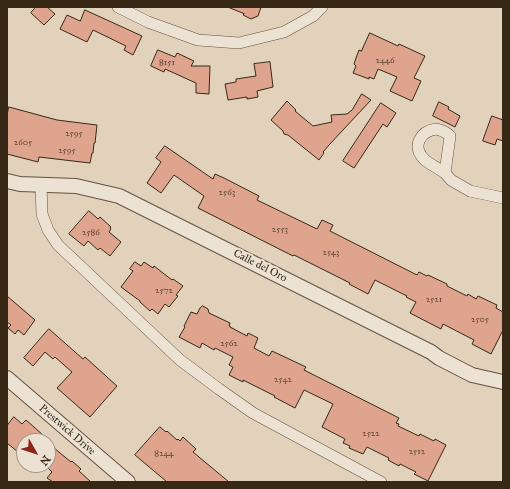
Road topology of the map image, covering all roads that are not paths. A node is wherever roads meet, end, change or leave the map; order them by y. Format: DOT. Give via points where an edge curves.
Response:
graph roads {
  1 [pos="118,7"];
  2 [pos="322,7"];
  3 [pos="445,173"];
  4 [pos="7,181"];
  5 [pos="41,185"];
  6 [pos="503,198"];
  7 [pos="7,378"];
  8 [pos="503,382"];
  9 [pos="128,482"];
  10 [pos="381,482"];
  1 -- 2 [label="street" via="148,22 198,40 239,43 284,32 313,16"];
  3 -- 6 [label="street" via="451,180 470,191"];
  4 -- 5 [label="street, Calle del Oro"];
  5 -- 8 [label="street, Calle del Oro" via="76,186 119,196 472,375"];
  5 -- 10 [label="street" via="42,214 48,230 58,245 180,360 253,413"];
  7 -- 9 [label="street, Prestwick Drive"];
}
